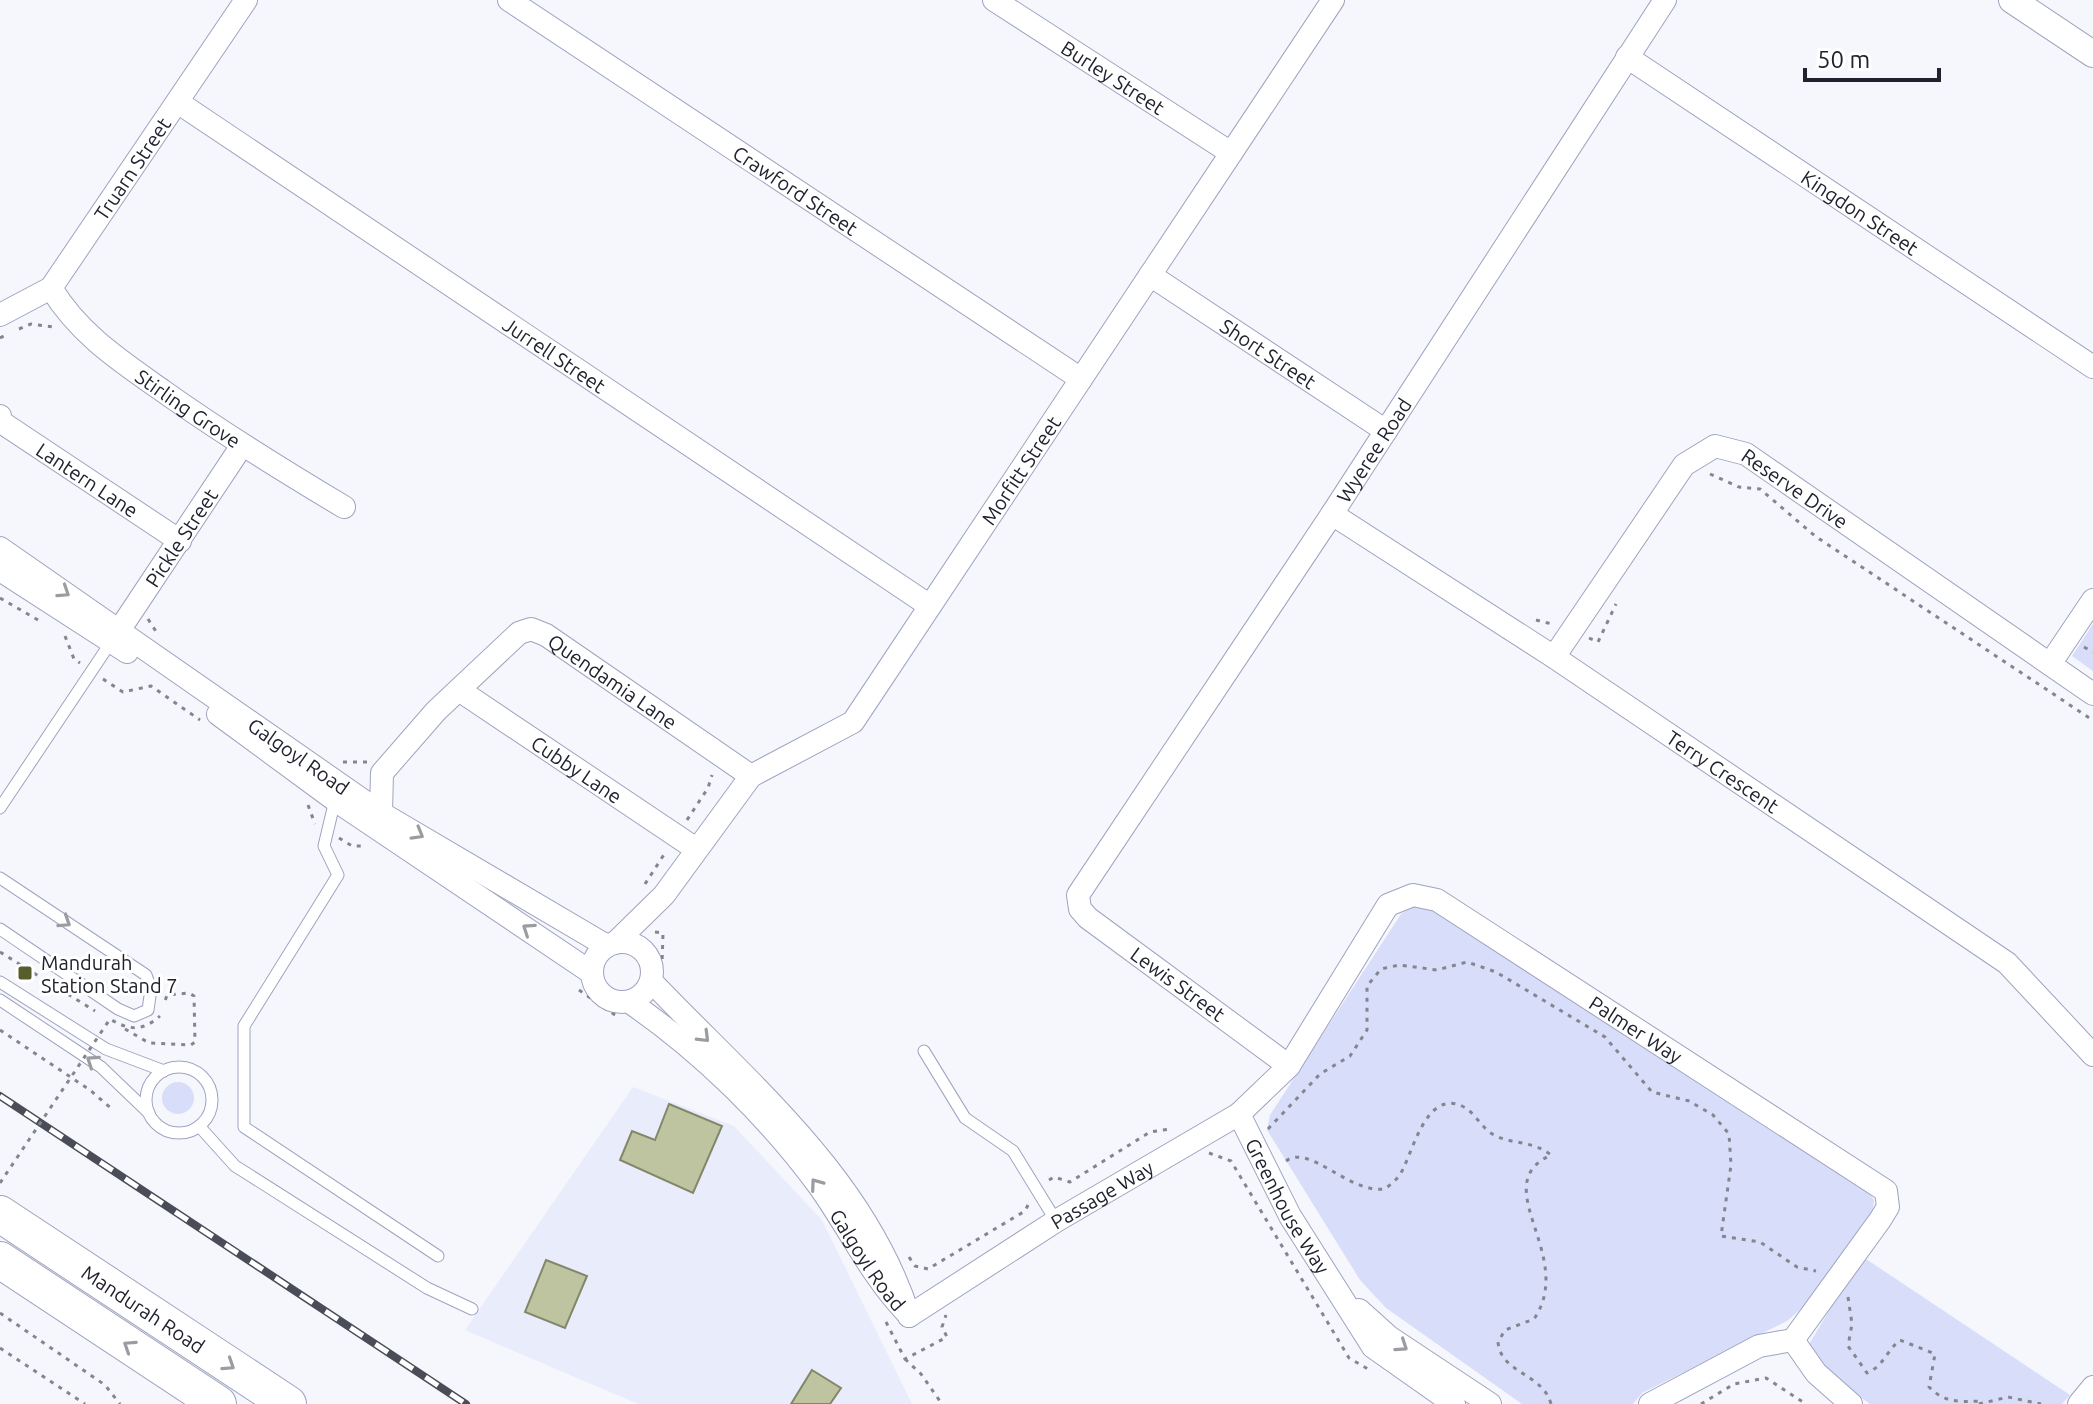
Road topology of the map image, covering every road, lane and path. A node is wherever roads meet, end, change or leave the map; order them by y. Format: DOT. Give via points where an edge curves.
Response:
graph roads {
  1 [pos="246,0"];
  2 [pos="509,0"];
  3 [pos="994,0"];
  4 [pos="1333,0"];
  5 [pos="1665,0"];
  6 [pos="2012,0"];
  7 [pos="2093,54"];
  8 [pos="1627,57"];
  9 [pos="179,103"];
  10 [pos="1231,153"];
  11 [pos="1150,275"];
  12 [pos="51,288"];
  13 [pos="0,315"];
  14 [pos="56,328"];
  15 [pos="0,338"];
  16 [pos="2093,367"];
  17 [pos="1081,379"];
  18 [pos="0,416"];
  19 [pos="1386,431"];
  20 [pos="241,447"];
  21 [pos="1701,479"];
  22 [pos="344,507"];
  23 [pos="1332,514"];
  24 [pos="180,541"];
  25 [pos="0,548"];
  26 [pos="0,570"];
  27 [pos="0,585"];
  28 [pos="1622,595"];
  29 [pos="2093,600"];
  30 [pos="930,606"];
  31 [pos="137,608"];
  32 [pos="63,612"];
  33 [pos="1530,626"];
  34 [pos="1572,630"];
  35 [pos="116,635"];
  36 [pos="159,635"];
  37 [pos="2093,643"];
  38 [pos="2088,650"];
  39 [pos="1554,657"];
  40 [pos="2050,664"];
  41 [pos="459,690"];
  42 [pos="2093,694"];
  43 [pos="2093,717"];
  44 [pos="725,758"];
  45 [pos="339,763"];
  46 [pos="381,776"];
  47 [pos="751,776"];
  48 [pos="342,794"];
  49 [pos="0,808"];
  50 [pos="381,813"];
  51 [pos="676,836"];
  52 [pos="696,849"];
  53 [pos="0,878"];
  54 [pos="638,894"];
  55 [pos="664,895"];
  56 [pos="1078,895"];
  57 [pos="0,929"];
  58 [pos="611,945"];
  59 [pos="644,951"];
  60 [pos="0,952"];
  61 [pos="592,973"];
  62 [pos="651,981"];
  63 [pos="0,982"];
  64 [pos="0,1000"];
  65 [pos="631,1003"];
  66 [pos="0,1030"];
  67 [pos="924,1051"];
  68 [pos="2093,1055"];
  69 [pos="1289,1066"];
  70 [pos="164,1071"];
  71 [pos="759,1103"];
  72 [pos="113,1110"];
  73 [pos="149,1113"];
  74 [pos="1239,1114"];
  75 [pos="199,1126"];
  76 [pos="1262,1134"];
  77 [pos="1280,1166"];
  78 [pos="0,1183"];
  79 [pos="0,1214"];
  80 [pos="1056,1221"];
  81 [pos="438,1256"];
  82 [pos="0,1260"];
  83 [pos="1835,1282"];
  84 [pos="1343,1296"];
  85 [pos="472,1309"];
  86 [pos="0,1313"];
  87 [pos="909,1316"];
  88 [pos="1793,1340"];
  89 [pos="0,1348"];
  90 [pos="905,1359"];
  91 [pos="2093,1387"];
  92 [pos="1980,1402"];
  93 [pos="85,1404"];
  94 [pos="120,1404"];
  95 [pos="218,1404"];
  96 [pos="288,1404"];
  97 [pos="942,1404"];
  98 [pos="1454,1404"];
  99 [pos="1490,1404"];
  100 [pos="1551,1404"];
  101 [pos="1650,1404"];
  102 [pos="1701,1404"];
  103 [pos="1806,1404"];
  104 [pos="1851,1404"];
  105 [pos="2041,1404"];
  106 [pos="2079,1404"];
  1 -- 9 [label="street, Truarn Street"];
  2 -- 17 [label="street, Crawford Street"];
  3 -- 10 [label="street, Burley Street"];
  4 -- 10 [label="street, Morfitt Street"];
  5 -- 8 [label="street, Wyeree Road"];
  6 -- 7 [label="street"];
  8 -- 16 [label="street, Kingdon Street"];
  8 -- 19 [label="street, Wyeree Road"];
  9 -- 12 [label="street, Truarn Street"];
  9 -- 30 [label="street, Jurrell Street"];
  10 -- 11 [label="street, Morfitt Street"];
  11 -- 17 [label="street, Morfitt Street"];
  11 -- 19 [label="street, Short Street"];
  12 -- 13 [label="street, Truarn Street"];
  12 -- 20 [label="street, Stirling Grove" via="68,316 95,343"];
  14 -- 15 [label="path" via="31,324"];
  17 -- 30 [label="street, Morfitt Street"];
  18 -- 24 [label="street, Lantern Lane" via="1,422"];
  19 -- 23 [label="street, Wyeree Road"];
  20 -- 22 [label="street, Stirling Grove"];
  20 -- 24 [label="street, Pickle Street"];
  21 -- 43 [label="path" via="1707,473 1739,487 1760,489 1815,536"];
  23 -- 39 [label="street, Terry Crescent"];
  23 -- 56 [label="street, Wyeree Road"];
  24 -- 31 [label="street, Pickle Street"];
  25 -- 35 [label="street, Galgoyl Road, one-way"];
  26 -- 32 [label="street, Galgoyl Road"];
  27 -- 32 [label="street"];
  28 -- 34 [label="path" via="1598,642"];
  29 -- 40 [label="street"];
  30 -- 47 [label="street, Morfitt Street" via="853,722"];
  31 -- 35 [label="street, Pickle Street"];
  31 -- 36 [label="path"];
  32 -- 35 [label="street, Galgoyl Road"];
  33 -- 34 [label="path" via="1534,620"];
  34 -- 39 [label="street, Reserve Drive"];
  34 -- 40 [label="street, Reserve Drive" via="1684,465 1715,446 1746,454"];
  35 -- 48 [label="street, Galgoyl Road"];
  35 -- 49 [label="lane"];
  37 -- 38 [label="path"];
  39 -- 68 [label="street, Terry Crescent" via="2007,963"];
  40 -- 42 [label="street, Reserve Drive"];
  41 -- 44 [label="street, Quendamia Lane" via="519,633 531,629"];
  41 -- 46 [label="street, Quendamia Lane"];
  41 -- 51 [label="street, Cubby Lane"];
  44 -- 47 [label="street, Quendamia Lane"];
  44 -- 51 [label="path"];
  45 -- 46 [label="path" via="364,760"];
  46 -- 48 [label="street"];
  46 -- 50 [label="street"];
  47 -- 52 [label="street, Morfitt Street"];
  48 -- 50 [label="street, Galgoyl Road"];
  61 -- 48 [label="street, Galgoyl Road, one-way"];
  48 -- 81 [label="lane" via="324,846 338,875 244,1026 244,1127"];
  50 -- 58 [label="street, Galgoyl Road, one-way"];
  51 -- 52 [label="street, Cubby Lane"];
  51 -- 54 [label="path"];
  52 -- 55 [label="street, Morfitt Street"];
  53 -- 57 [label="lane, one-way" via="146,975 151,989 148,1010 134,1016 118,1009"];
  55 -- 58 [label="street, Morfitt Street"];
  55 -- 59 [label="street, Morfitt Street"];
  56 -- 69 [label="street, Lewis Street" via="1088,918"];
  58 -- 59 [label="street" via="634,944"];
  58 -- 61 [label="street" via="595,961"];
  59 -- 62 [label="street" via="653,971"];
  60 -- 78 [label="path, bridge" via="87,1010 101,1013 149,1043 195,1042 194,996 167,995 160,1016 147,1028 134,1029 110,1019"];
  61 -- 65 [label="street" via="602,994"];
  62 -- 65 [label="street"];
  62 -- 71 [label="street, Galgoyl Road, one-way"];
  63 -- 70 [label="lane" via="106,1049"];
  73 -- 64 [label="lane, one-way" via="101,1067"];
  65 -- 71 [label="street, Galgoyl Road"];
  66 -- 72 [label="path"];
  67 -- 80 [label="lane" via="965,1118 1013,1151"];
  69 -- 74 [label="street, Passage Way"];
  69 -- 83 [label="street, Palmer Way" via="1388,905 1413,895 1437,900 1886,1191 1888,1207"];
  70 -- 73 [label="lane" via="150,1085"];
  70 -- 75 [label="lane" via="195,1071 209,1087 211,1108"];
  71 -- 87 [label="street, Galgoyl Road" via="881,1286"];
  73 -- 75 [label="lane" via="171,1132"];
  74 -- 80 [label="street, Passage Way"];
  74 -- 84 [label="street, Greenhouse Way" via="1290,1216"];
  75 -- 85 [label="lane" via="235,1166 427,1288"];
  76 -- 83 [label="path" via="1320,1074 1350,1056 1367,1030 1367,986 1381,969 1399,965 1437,970 1467,962 1496,972 1605,1037 1652,1092 1689,1101 1713,1115 1729,1134 1731,1165 1721,1236 1760,1242 1797,1267"];
  77 -- 100 [label="path" via="1292,1157 1305,1157 1351,1183 1385,1189 1400,1175 1421,1123 1451,1104 1465,1107 1492,1134 1533,1143 1551,1155 1532,1166 1525,1181 1525,1199 1547,1269 1543,1299 1534,1319 1505,1330 1498,1342 1503,1360 1546,1391"];
  79 -- 96 [label="highway, Mandurah Road, one-way"];
  80 -- 87 [label="street, Passage Way"];
  95 -- 82 [label="highway, Mandurah Road, one-way"];
  83 -- 88 [label="street, Palmer Way"];
  83 -- 92 [label="path" via="1847,1289 1852,1324 1848,1346 1867,1373 1877,1369 1900,1340 1935,1354 1929,1387 1940,1398"];
  84 -- 98 [label="street, Greenhouse Way" via="1373,1347"];
  84 -- 99 [label="street, Greenhouse Way, one-way" via="1389,1337"];
  86 -- 94 [label="path" via="105,1385"];
  88 -- 101 [label="street" via="1759,1346"];
  88 -- 104 [label="street" via="1816,1373"];
  89 -- 93 [label="path"];
  90 -- 97 [label="path"];
  91 -- 106 [label="street"];
  92 -- 105 [label="path" via="2008,1397"];
  102 -- 103 [label="path" via="1734,1384 1766,1378"];
}
